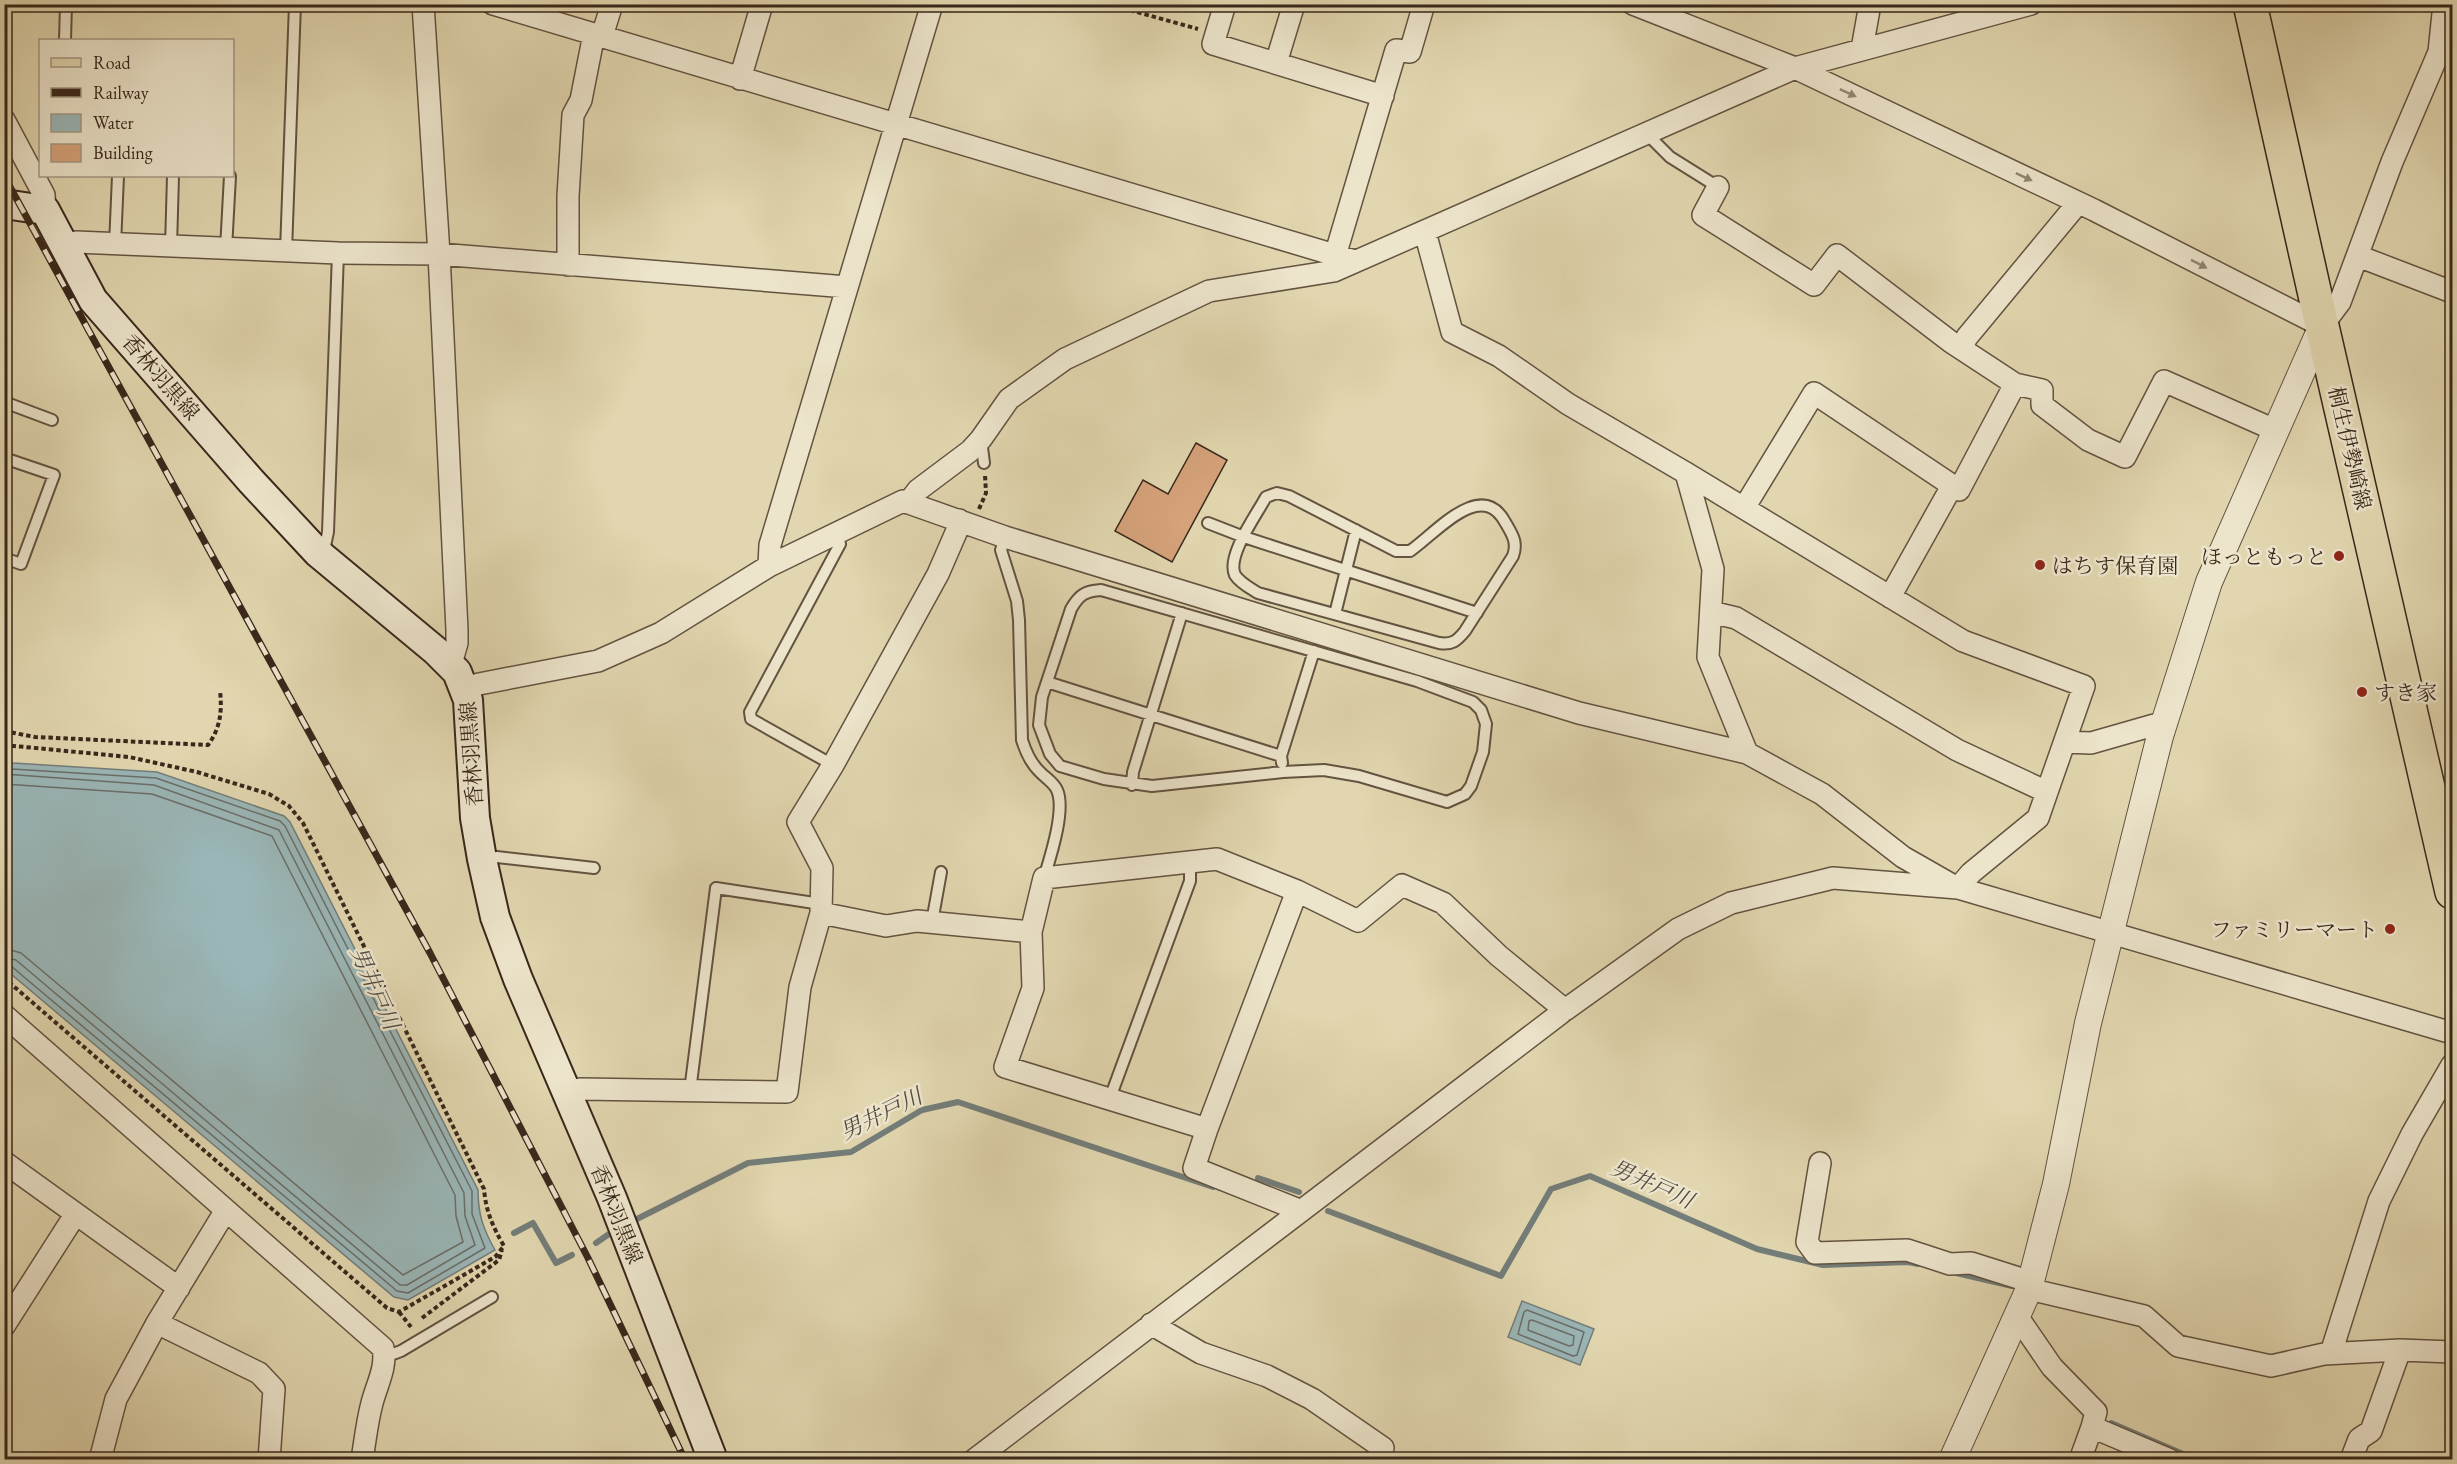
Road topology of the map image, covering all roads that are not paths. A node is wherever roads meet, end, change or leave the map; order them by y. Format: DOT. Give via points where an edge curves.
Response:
graph roads {
  1 [pos="66,4"];
  2 [pos="295,4"];
  3 [pos="423,4"];
  4 [pos="493,4"];
  5 [pos="612,4"];
  6 [pos="762,4"];
  7 [pos="932,4"];
  8 [pos="1225,4"];
  9 [pos="1294,4"];
  10 [pos="1424,4"];
  11 [pos="1633,4"];
  12 [pos="1870,4"];
  13 [pos="2031,4"];
  14 [pos="2250,4"];
  15 [pos="2444,4"];
  16 [pos="1976,13"];
  17 [pos="598,35"];
  18 [pos="65,39"];
  19 [pos="1862,49"];
  20 [pos="1276,63"];
  21 [pos="1795,68"];
  22 [pos="741,79"];
  23 [pos="1383,96"];
  24 [pos="4,120"];
  25 [pos="897,125"];
  26 [pos="1647,134"];
  27 [pos="118,177"];
  28 [pos="173,177"];
  29 [pos="230,177"];
  30 [pos="1718,187"];
  31 [pos="2078,203"];
  32 [pos="4,204"];
  33 [pos="45,210"];
  34 [pos="1425,232"];
  35 [pos="115,245"];
  36 [pos="64,246"];
  37 [pos="171,247"];
  38 [pos="226,249"];
  39 [pos="286,251"];
  40 [pos="338,253"];
  41 [pos="439,254"];
  42 [pos="2358,256"];
  43 [pos="1345,258"];
  44 [pos="568,265"];
  45 [pos="848,287"];
  46 [pos="2452,292"];
  47 [pos="2322,327"];
  48 [pos="1961,348"];
  49 [pos="2015,384"];
  50 [pos="4,402"];
  51 [pos="52,420"];
  52 [pos="2277,431"];
  53 [pos="981,439"];
  54 [pos="4,458"];
  55 [pos="984,463"];
  56 [pos="1686,472"];
  57 [pos="1952,486"];
  58 [pos="908,503"];
  59 [pos="1744,508"];
  60 [pos="967,519"];
  61 [pos="1208,523"];
  62 [pos="1356,530"];
  63 [pos="837,533"];
  64 [pos="1005,537"];
  65 [pos="1244,537"];
  66 [pos="318,554"];
  67 [pos="4,558"];
  68 [pos="769,566"];
  69 [pos="1346,570"];
  70 [pos="1890,597"];
  71 [pos="1711,612"];
  72 [pos="1182,613"];
  73 [pos="1335,614"];
  74 [pos="1477,614"];
  75 [pos="1314,651"];
  76 [pos="451,664"];
  77 [pos="1047,682"];
  78 [pos="465,689"];
  79 [pos="1151,716"];
  80 [pos="2163,727"];
  81 [pos="2065,742"];
  82 [pos="1747,753"];
  83 [pos="1281,756"];
  84 [pos="833,765"];
  85 [pos="1283,772"];
  86 [pos="1132,784"];
  87 [pos="2048,792"];
  88 [pos="482,860"];
  89 [pos="1190,863"];
  90 [pos="594,868"];
  91 [pos="941,873"];
  92 [pos="1044,878"];
  93 [pos="1958,888"];
  94 [pos="1297,891"];
  95 [pos="2452,891"];
  96 [pos="821,909"];
  97 [pos="932,922"];
  98 [pos="1031,932"];
  99 [pos="2111,932"];
  100 [pos="1565,1010"];
  101 [pos="6,1021"];
  102 [pos="2452,1034"];
  103 [pos="2452,1065"];
  104 [pos="690,1090"];
  105 [pos="566,1092"];
  106 [pos="1110,1098"];
  107 [pos="1207,1129"];
  108 [pos="4,1162"];
  109 [pos="1820,1163"];
  110 [pos="226,1210"];
  111 [pos="1299,1210"];
  112 [pos="75,1215"];
  113 [pos="2030,1285"];
  114 [pos="179,1288"];
  115 [pos="492,1297"];
  116 [pos="2017,1316"];
  117 [pos="157,1323"];
  118 [pos="1151,1324"];
  119 [pos="4,1326"];
  120 [pos="2400,1350"];
  121 [pos="384,1352"];
  122 [pos="2452,1352"];
  123 [pos="2331,1353"];
  124 [pos="2092,1427"];
  125 [pos="100,1460"];
  126 [pos="269,1460"];
  127 [pos="362,1460"];
  128 [pos="713,1460"];
  129 [pos="974,1460"];
  130 [pos="1378,1460"];
  131 [pos="1952,1460"];
  132 [pos="2080,1460"];
  133 [pos="2170,1460"];
  134 [pos="2351,1460"];
  1 -- 18 [label="lane"];
  2 -- 39 [label="lane"];
  3 -- 41 [label="street"];
  4 -- 17 [label="street"];
  5 -- 17 [label="street"];
  6 -- 22 [label="street"];
  7 -- 25 [label="street"];
  8 -- 20 [label="street" via="1213,44"];
  9 -- 20 [label="street"];
  10 -- 23 [label="street" via="1410,52 1396,50"];
  11 -- 21 [label="street"];
  12 -- 19 [label="street"];
  13 -- 16 [label="street"];
  14 -- 47 [label="main road, 桐生伊勢崎線"];
  15 -- 42 [label="street" via="2439,52 2392,162"];
  16 -- 19 [label="street"];
  17 -- 22 [label="street"];
  17 -- 44 [label="street" via="581,100 573,115"];
  19 -- 21 [label="street"];
  20 -- 23 [label="street"];
  21 -- 26 [label="street"];
  21 -- 31 [label="street, one-way"];
  22 -- 25 [label="street"];
  23 -- 43 [label="street"];
  24 -- 33 [label="street" via="44,195"];
  25 -- 43 [label="street"];
  25 -- 45 [label="street"];
  26 -- 30 [label="lane" via="1670,157"];
  26 -- 34 [label="street"];
  27 -- 35 [label="lane"];
  28 -- 37 [label="lane"];
  29 -- 38 [label="lane"];
  30 -- 48 [label="street" via="1703,215 1814,285 1837,255"];
  31 -- 47 [label="street, one-way"];
  31 -- 48 [label="street"];
  32 -- 33 [label="main road"];
  33 -- 36 [label="main road, 香林羽黒線"];
  34 -- 43 [label="street"];
  34 -- 56 [label="street" via="1452,332 1499,356 1568,404"];
  35 -- 36 [label="street" via="76,242"];
  35 -- 37 [label="street"];
  36 -- 66 [label="main road, 香林羽黒線" via="93,300"];
  37 -- 38 [label="street"];
  38 -- 39 [label="street"];
  39 -- 40 [label="street"];
  40 -- 41 [label="street"];
  40 -- 66 [label="lane" via="328,532 325,546"];
  41 -- 44 [label="street"];
  41 -- 76 [label="street" via="457,630"];
  42 -- 46 [label="street"];
  42 -- 47 [label="street" via="2340,302"];
  43 -- 53 [label="street" via="1334,271 1209,291 1075,354 1009,399"];
  44 -- 45 [label="street"];
  45 -- 68 [label="street" via="770,545"];
  47 -- 52 [label="street"];
  47 -- 95 [label="main road, 桐生伊勢崎線"];
  48 -- 49 [label="street"];
  49 -- 52 [label="street" via="2042,390 2042,405 2088,440 2125,457 2164,381"];
  49 -- 57 [label="street" via="1959,490"];
  50 -- 51 [label="lane"];
  52 -- 80 [label="street" via="2210,582"];
  53 -- 55 [label="lane"];
  53 -- 58 [label="street" via="918,490"];
  54 -- 67 [label="lane" via="54,476 21,564"];
  56 -- 59 [label="street"];
  56 -- 71 [label="street" via="1713,569"];
  57 -- 59 [label="street" via="1814,393"];
  57 -- 70 [label="street"];
  58 -- 60 [label="street"];
  58 -- 63 [label="street" via="894,504"];
  59 -- 70 [label="street"];
  60 -- 64 [label="street"];
  60 -- 84 [label="street" via="958,528 938,574"];
  61 -- 65 [label="lane"];
  62 -- 65 [label="lane" via="1277,493 1266,497"];
  62 -- 69 [label="lane"];
  62 -- 74 [label="lane" via="1396,551 1410,551 1470,506 1490,506 1502,515 1516,546"];
  63 -- 68 [label="street"];
  63 -- 84 [label="lane" via="840,544 750,712 751,719"];
  64 -- 82 [label="street" via="1579,713"];
  64 -- 92 [label="lane" via="1000,550 1017,601 1019,620 1022,740 1035,768 1057,789 1059,799"];
  65 -- 69 [label="lane"];
  65 -- 73 [label="lane" via="1233,562 1240,581 1258,592"];
  66 -- 76 [label="main road, 香林羽黒線"];
  68 -- 78 [label="street" via="661,633 598,661"];
  69 -- 73 [label="lane"];
  69 -- 74 [label="lane"];
  70 -- 81 [label="street" via="1963,642 2084,686"];
  71 -- 82 [label="street" via="1708,657"];
  71 -- 87 [label="street" via="1736,618 1957,750"];
  72 -- 75 [label="lane"];
  72 -- 77 [label="lane" via="1101,590 1088,591 1077,598 1071,609"];
  72 -- 79 [label="lane"];
  73 -- 74 [label="lane" via="1449,644 1457,640"];
  75 -- 83 [label="lane"];
  75 -- 85 [label="lane" via="1473,702 1486,724 1483,752 1471,786 1465,794 1447,802 1338,772"];
  76 -- 78 [label="main road, 香林羽黒線"];
  77 -- 79 [label="lane"];
  77 -- 86 [label="lane" via="1039,725 1050,754 1060,766"];
  78 -- 88 [label="main road, 香林羽黒線"];
  79 -- 83 [label="lane"];
  79 -- 86 [label="lane"];
  80 -- 81 [label="street" via="2091,743"];
  80 -- 99 [label="street"];
  81 -- 87 [label="street"];
  82 -- 93 [label="street" via="1822,794 1903,857"];
  83 -- 85 [label="lane"];
  84 -- 96 [label="street" via="798,822 822,868"];
  85 -- 86 [label="lane" via="1152,786"];
  87 -- 93 [label="street" via="2038,818"];
  88 -- 90 [label="lane" via="496,857"];
  88 -- 105 [label="main road, 香林羽黒線" via="505,947"];
  89 -- 92 [label="street"];
  89 -- 94 [label="street" via="1217,859"];
  89 -- 106 [label="lane" via="1190,881"];
  91 -- 97 [label="lane"];
  92 -- 98 [label="street"];
  93 -- 99 [label="street"];
  93 -- 100 [label="street" via="1833,878 1731,903 1678,929"];
  94 -- 100 [label="street" via="1358,921 1402,885 1443,903"];
  94 -- 107 [label="street"];
  96 -- 97 [label="street" via="886,926"];
  96 -- 104 [label="street" via="800,987 787,1092"];
  96 -- 104 [label="lane" via="716,888"];
  97 -- 98 [label="street"];
  98 -- 106 [label="street" via="1033,988 1005,1067"];
  99 -- 102 [label="street"];
  99 -- 113 [label="street"];
  100 -- 111 [label="street"];
  101 -- 110 [label="street"];
  103 -- 123 [label="street" via="2379,1201"];
  104 -- 105 [label="street"];
  105 -- 128 [label="main road, 香林羽黒線" via="612,1198"];
  106 -- 107 [label="street"];
  107 -- 111 [label="street" via="1194,1168"];
  108 -- 112 [label="street"];
  109 -- 113 [label="street" via="1807,1242 1815,1253 1907,1250 1950,1264 1971,1263"];
  110 -- 114 [label="street"];
  110 -- 121 [label="street"];
  111 -- 118 [label="street"];
  112 -- 114 [label="street"];
  112 -- 119 [label="street"];
  113 -- 116 [label="street"];
  113 -- 123 [label="street" via="2144,1316 2178,1346 2271,1366"];
  114 -- 117 [label="street"];
  115 -- 121 [label="lane" via="401,1351"];
  116 -- 124 [label="street" via="2052,1367 2096,1412"];
  116 -- 131 [label="street"];
  117 -- 125 [label="street" via="116,1399"];
  117 -- 126 [label="street" via="259,1373 274,1389"];
  118 -- 129 [label="street"];
  118 -- 130 [label="street" via="1201,1353 1267,1376 1312,1399 1383,1448"];
  120 -- 122 [label="street"];
  120 -- 123 [label="street"];
  120 -- 134 [label="street" via="2371,1431 2359,1439"];
  121 -- 127 [label="street"];
  124 -- 132 [label="street"];
  124 -- 133 [label="street"];
}
